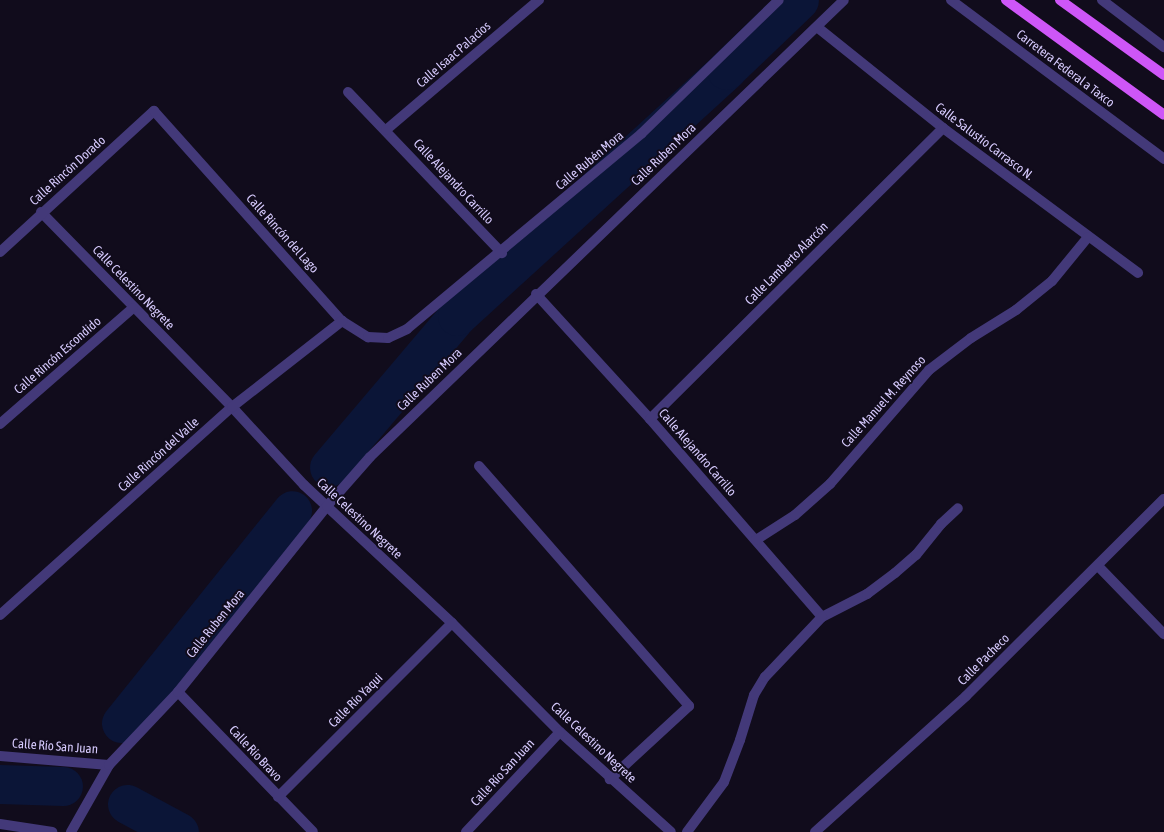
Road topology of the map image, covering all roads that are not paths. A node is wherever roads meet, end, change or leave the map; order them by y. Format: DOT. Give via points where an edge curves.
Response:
graph roads {
  1 [pos="539,0"];
  2 [pos="779,0"];
  3 [pos="844,0"];
  4 [pos="951,0"];
  5 [pos="1006,0"];
  6 [pos="1060,0"];
  7 [pos="1102,0"];
  8 [pos="816,27"];
  9 [pos="1164,47"];
  10 [pos="1164,74"];
  11 [pos="348,92"];
  12 [pos="154,111"];
  13 [pos="1164,114"];
  14 [pos="943,128"];
  15 [pos="386,130"];
  16 [pos="1164,159"];
  17 [pos="41,212"];
  18 [pos="1088,237"];
  19 [pos="0,252"];
  20 [pos="502,253"];
  21 [pos="1138,273"];
  22 [pos="536,294"];
  23 [pos="133,308"];
  24 [pos="342,321"];
  25 [pos="407,329"];
  26 [pos="232,406"];
  27 [pos="650,419"];
  28 [pos="0,424"];
  29 [pos="479,466"];
  30 [pos="1164,499"];
  31 [pos="327,506"];
  32 [pos="958,508"];
  33 [pos="756,540"];
  34 [pos="1098,566"];
  35 [pos="0,615"];
  36 [pos="822,616"];
  37 [pos="452,623"];
  38 [pos="1164,634"];
  39 [pos="178,692"];
  40 [pos="560,732"];
  41 [pos="0,756"];
  42 [pos="109,764"];
  43 [pos="610,779"];
  44 [pos="278,797"];
  45 [pos="0,824"];
  46 [pos="39,831"];
  47 [pos="52,832"];
  48 [pos="71,832"];
  49 [pos="313,832"];
  50 [pos="466,832"];
  51 [pos="671,832"];
  52 [pos="687,832"];
  53 [pos="815,832"];
  1 -- 15 [label="street, Calle Isaac Palacios"];
  2 -- 20 [label="street, Calle Rubén Mora" via="641,134"];
  3 -- 8 [label="street, Calle Ruben Mora"];
  4 -- 16 [label="street, Carretera Federal a Taxco"];
  5 -- 13 [label="main road"];
  6 -- 10 [label="main road"];
  7 -- 9 [label="street"];
  8 -- 14 [label="street, Calle Salustio Carrasco N."];
  8 -- 22 [label="street, Calle Ruben Mora"];
  11 -- 15 [label="street, Calle Alejandro Carrillo"];
  12 -- 17 [label="street, Calle Rincón Dorado"];
  12 -- 24 [label="street, Calle Rincón del Lago"];
  14 -- 18 [label="street, Calle Salustio Carrasco N."];
  14 -- 27 [label="street, Calle Lamberto Alarcón"];
  15 -- 20 [label="street, Calle Alejandro Carrillo"];
  17 -- 19 [label="street, Calle Rincón Dorado"];
  17 -- 23 [label="street, Calle Celestino Negrete"];
  18 -- 21 [label="street, Calle Salustio Carrasco N."];
  18 -- 33 [label="street, Calle Manuel M. Reynoso" via="1052,281 1022,306 971,338 929,370 830,484 796,515"];
  20 -- 25 [label="street, Calle Rubén Mora"];
  22 -- 27 [label="street, Calle Alejandro Carrillo"];
  22 -- 31 [label="street, Calle Ruben Mora" via="370,457"];
  23 -- 26 [label="street, Calle Celestino Negrete"];
  23 -- 28 [label="street, Calle Rincón Escondido"];
  24 -- 25 [label="street, Calle Rincón del Lago" via="368,337 388,338"];
  24 -- 26 [label="street, Calle Rincón del Valle"];
  26 -- 31 [label="street, Calle Celestino Negrete" via="304,485"];
  26 -- 35 [label="street, Calle Rincón del Valle"];
  27 -- 33 [label="street, Calle Alejandro Carrillo"];
  29 -- 43 [label="street" via="689,706"];
  30 -- 34 [label="street, Calle Pacheco"];
  31 -- 37 [label="street, Calle Celestino Negrete"];
  31 -- 39 [label="street, Calle Ruben Mora"];
  32 -- 36 [label="street" via="895,573 867,594"];
  33 -- 36 [label="street, Calle Alejandro Carrillo"];
  34 -- 38 [label="street"];
  34 -- 53 [label="street, Calle Pacheco" via="966,696"];
  36 -- 52 [label="street" via="765,677 754,695 724,782"];
  37 -- 40 [label="street, Calle Celestino Negrete"];
  37 -- 44 [label="street, Calle Río Yaqui"];
  39 -- 42 [label="street, Calle Ruben Mora"];
  39 -- 44 [label="street, Calle Río Bravo"];
  40 -- 43 [label="street, Calle Celestino Negrete"];
  40 -- 50 [label="street, Calle Río San Juan"];
  41 -- 42 [label="street, Calle Río San Juan"];
  42 -- 48 [label="street, Calle Ruben Mora"];
  43 -- 51 [label="street, Calle Celestino Negrete"];
  44 -- 49 [label="street, Calle Río Bravo"];
  45 -- 46 [label="street"];
  46 -- 47 [label="street"];
}
